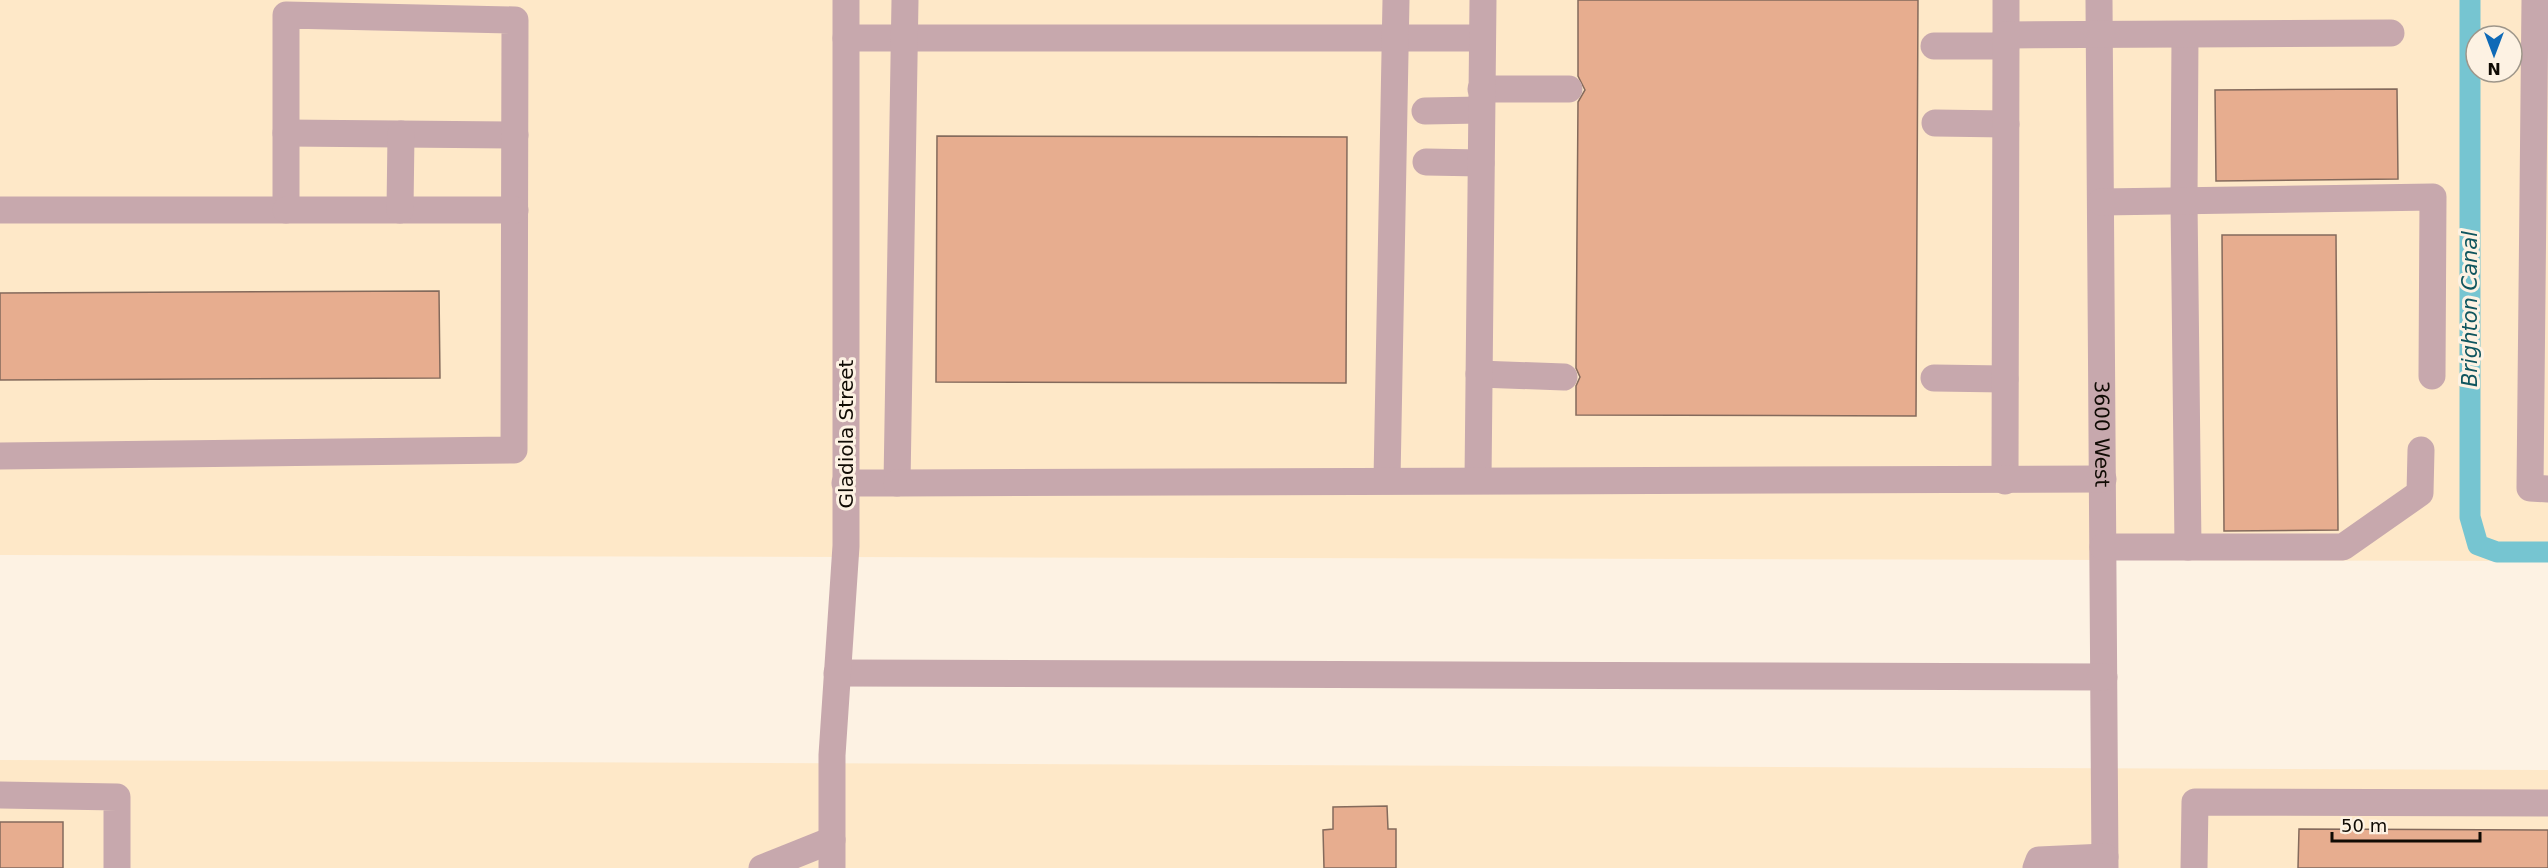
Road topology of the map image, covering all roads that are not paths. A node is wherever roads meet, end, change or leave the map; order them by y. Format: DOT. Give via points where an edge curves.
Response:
graph roads {
  1 [pos="846,0"];
  2 [pos="905,0"];
  3 [pos="1396,0"];
  4 [pos="1483,0"];
  5 [pos="2006,0"];
  6 [pos="2099,0"];
  7 [pos="2535,0"];
  8 [pos="2391,33"];
  9 [pos="2100,35"];
  10 [pos="2185,35"];
  11 [pos="846,38"];
  12 [pos="1482,38"];
  13 [pos="1395,39"];
  14 [pos="903,40"];
  15 [pos="2006,40"];
  16 [pos="1934,46"];
  17 [pos="1569,89"];
  18 [pos="1481,100"];
  19 [pos="1425,111"];
  20 [pos="1935,123"];
  21 [pos="2006,124"];
  22 [pos="286,133"];
  23 [pos="401,134"];
  24 [pos="515,135"];
  25 [pos="1426,162"];
  26 [pos="1481,163"];
  27 [pos="2541,198"];
  28 [pos="2184,201"];
  29 [pos="2101,202"];
  30 [pos="0,210"];
  31 [pos="286,210"];
  32 [pos="400,210"];
  33 [pos="515,210"];
  34 [pos="1479,374"];
  35 [pos="2432,376"];
  36 [pos="1564,377"];
  37 [pos="1934,378"];
  38 [pos="2005,379"];
  39 [pos="2421,450"];
  40 [pos="0,456"];
  41 [pos="2103,479"];
  42 [pos="1387,480"];
  43 [pos="1478,480"];
  44 [pos="2005,480"];
  45 [pos="845,483"];
  46 [pos="897,483"];
  47 [pos="2548,489"];
  48 [pos="2103,547"];
  49 [pos="2188,547"];
  50 [pos="837,673"];
  51 [pos="2104,677"];
  52 [pos="0,795"];
  53 [pos="2548,803"];
  54 [pos="832,840"];
  55 [pos="2105,862"];
  56 [pos="117,868"];
  57 [pos="762,868"];
  58 [pos="832,868"];
  59 [pos="2036,868"];
  60 [pos="2194,868"];
  1 -- 11 [label="street, Gladiola Street"];
  2 -- 14 [label="street"];
  3 -- 13 [label="street"];
  4 -- 12 [label="street"];
  5 -- 15 [label="street"];
  6 -- 9 [label="street, 3600 West"];
  7 -- 27 [label="street"];
  8 -- 10 [label="street"];
  9 -- 10 [label="street"];
  9 -- 15 [label="street"];
  9 -- 29 [label="street, 3600 West"];
  10 -- 28 [label="street"];
  11 -- 14 [label="street"];
  11 -- 45 [label="street, Gladiola Street"];
  12 -- 13 [label="street"];
  12 -- 18 [label="street"];
  13 -- 14 [label="street"];
  13 -- 42 [label="street"];
  14 -- 46 [label="street"];
  15 -- 16 [label="street"];
  15 -- 21 [label="street"];
  17 -- 18 [label="street"];
  18 -- 19 [label="street"];
  18 -- 26 [label="street"];
  20 -- 21 [label="street"];
  21 -- 38 [label="street"];
  22 -- 23 [label="street"];
  22 -- 24 [label="street" via="286,15 515,20"];
  22 -- 31 [label="street"];
  23 -- 24 [label="street"];
  23 -- 32 [label="street"];
  24 -- 33 [label="street"];
  25 -- 26 [label="street"];
  26 -- 34 [label="street"];
  27 -- 47 [label="street" via="2530,488"];
  28 -- 29 [label="street"];
  28 -- 35 [label="street" via="2433,197"];
  28 -- 49 [label="street"];
  29 -- 41 [label="street, 3600 West"];
  30 -- 31 [label="street"];
  31 -- 32 [label="street"];
  32 -- 33 [label="street"];
  33 -- 40 [label="street" via="514,450"];
  34 -- 36 [label="street"];
  34 -- 43 [label="street"];
  37 -- 38 [label="street"];
  38 -- 44 [label="street"];
  39 -- 49 [label="street" via="2420,493 2343,547"];
  41 -- 44 [label="street"];
  41 -- 48 [label="street, 3600 West"];
  42 -- 43 [label="street"];
  42 -- 46 [label="street"];
  43 -- 44 [label="street"];
  45 -- 46 [label="street"];
  45 -- 50 [label="street, Gladiola Street" via="846,546"];
  48 -- 49 [label="street"];
  48 -- 51 [label="street, 3600 West"];
  50 -- 51 [label="street"];
  50 -- 54 [label="street, Gladiola Street"];
  51 -- 55 [label="street, 3600 West"];
  52 -- 56 [label="street" via="117,796"];
  53 -- 60 [label="street" via="2195,802"];
  54 -- 57 [label="street"];
  54 -- 58 [label="street, Gladiola Street"];
  55 -- 59 [label="street" via="2039,860"];
}
